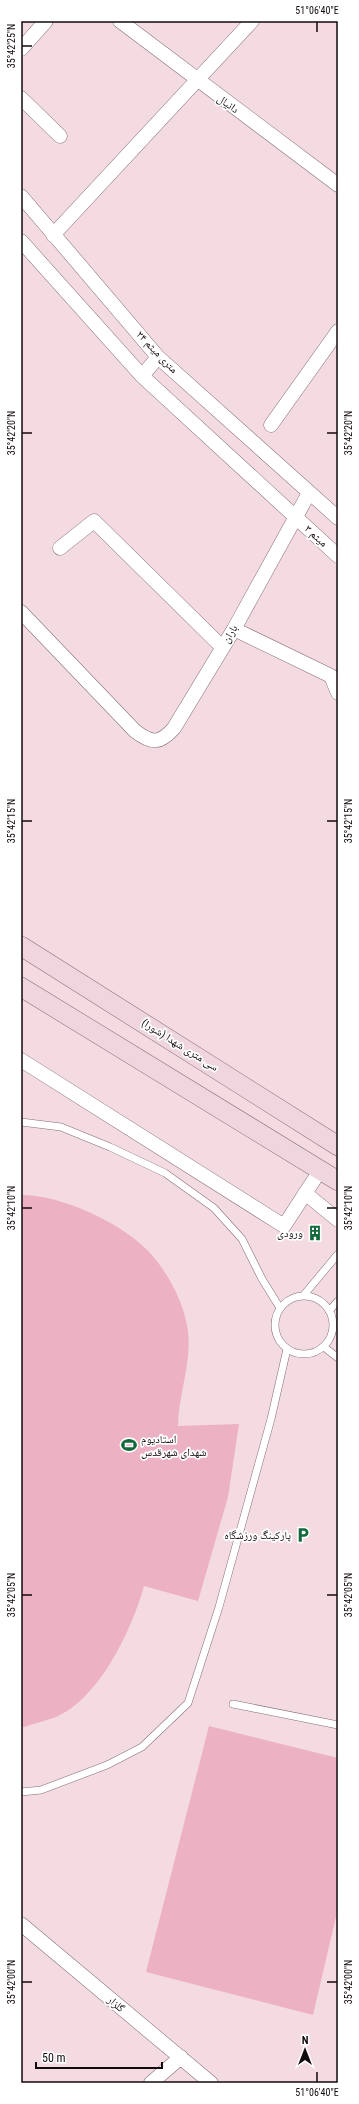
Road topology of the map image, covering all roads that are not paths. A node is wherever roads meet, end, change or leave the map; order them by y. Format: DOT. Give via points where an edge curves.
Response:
graph roads {
  1 [pos="46,21"];
  2 [pos="120,21"];
  3 [pos="252,21"];
  4 [pos="21,49"];
  5 [pos="196,80"];
  6 [pos="21,98"];
  7 [pos="60,136"];
  8 [pos="338,185"];
  9 [pos="21,196"];
  10 [pos="53,235"];
  11 [pos="21,241"];
  12 [pos="338,331"];
  13 [pos="158,357"];
  14 [pos="142,376"];
  15 [pos="271,425"];
  16 [pos="309,493"];
  17 [pos="295,517"];
  18 [pos="338,518"];
  19 [pos="60,548"];
  20 [pos="338,556"];
  21 [pos="21,612"];
  22 [pos="234,628"];
  23 [pos="222,647"];
  24 [pos="338,693"];
  25 [pos="21,946"];
  26 [pos="21,987"];
  27 [pos="21,1060"];
  28 [pos="21,1122"];
  29 [pos="338,1146"];
  30 [pos="321,1169"];
  31 [pos="338,1181"];
  32 [pos="305,1193"];
  33 [pos="338,1220"];
  34 [pos="338,1254"];
  35 [pos="303,1296"];
  36 [pos="338,1301"];
  37 [pos="280,1308"];
  38 [pos="330,1311"];
  39 [pos="324,1347"];
  40 [pos="287,1349"];
  41 [pos="338,1358"];
  42 [pos="233,1704"];
  43 [pos="338,1726"];
  44 [pos="21,1792"];
  45 [pos="21,1924"];
  46 [pos="180,2058"];
  47 [pos="151,2083"];
  48 [pos="211,2083"];
  1 -- 4 [label="street"];
  2 -- 5 [label="street, دانیال"];
  3 -- 5 [label="street"];
  5 -- 8 [label="street, دانیال"];
  5 -- 10 [label="street"];
  6 -- 7 [label="street"];
  9 -- 10 [label="street, ۲۴ متری میثم"];
  10 -- 13 [label="street, ۲۴ متری میثم"];
  11 -- 14 [label="street"];
  12 -- 15 [label="street"];
  13 -- 14 [label="street"];
  13 -- 16 [label="street, ۲۴ متری میثم"];
  14 -- 17 [label="street"];
  16 -- 17 [label="street, باران"];
  16 -- 18 [label="street"];
  17 -- 20 [label="street, میثم ۳"];
  17 -- 22 [label="street, باران"];
  19 -- 23 [label="street" via="94,521"];
  21 -- 23 [label="street, باران" via="135,731 144,739 154,741 165,739 174,728"];
  22 -- 23 [label="street, باران"];
  22 -- 24 [label="street" via="331,676"];
  25 -- 29 [label="main road, سی متری شهدا (شورا)"];
  26 -- 30 [label="main road"];
  27 -- 32 [label="street" via="284,1226"];
  28 -- 37 [label="lane" via="61,1126 110,1147 165,1173 214,1208 242,1239"];
  30 -- 31 [label="main road"];
  30 -- 32 [label="street"];
  32 -- 33 [label="street"];
  34 -- 35 [label="lane"];
  35 -- 37 [label="lane" via="286,1302"];
  35 -- 38 [label="lane" via="318,1300"];
  36 -- 38 [label="lane"];
  37 -- 40 [label="lane" via="276,1316 276,1334"];
  38 -- 39 [label="lane" via="333,1330"];
  39 -- 40 [label="lane" via="306,1354"];
  39 -- 41 [label="lane"];
  40 -- 44 [label="lane" via="272,1419 219,1607 188,1703 142,1747 107,1765 41,1790"];
  42 -- 43 [label="lane"];
  45 -- 46 [label="street, گلزار"];
  46 -- 47 [label="street"];
  46 -- 48 [label="street, گلزار"];
}
